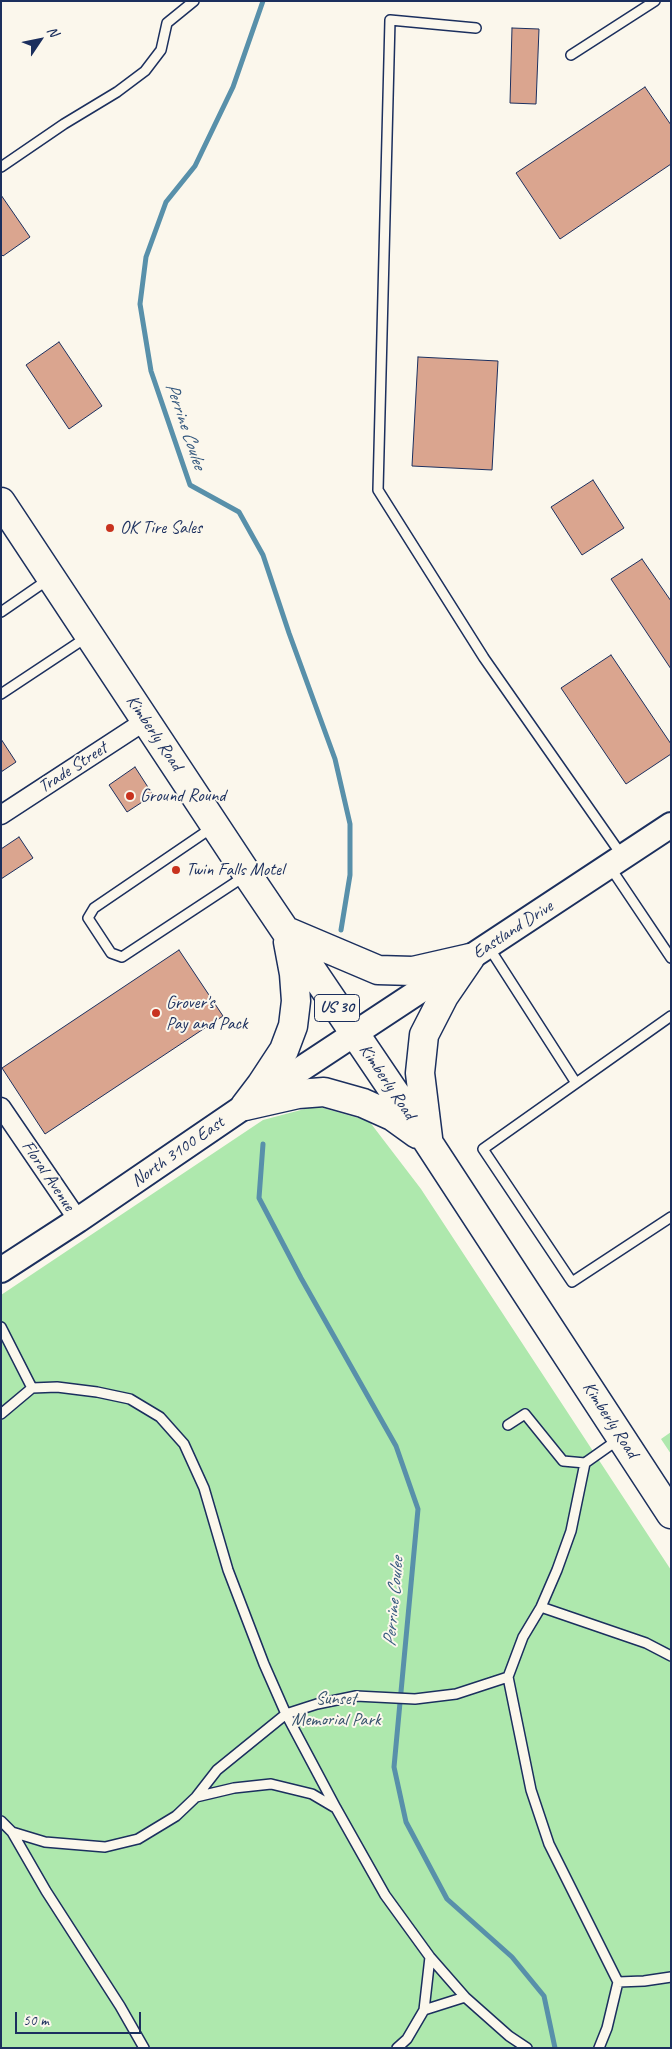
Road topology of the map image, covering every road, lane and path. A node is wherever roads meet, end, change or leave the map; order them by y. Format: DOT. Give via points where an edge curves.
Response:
graph roads {
  1 [pos="194,1"];
  2 [pos="655,1"];
  3 [pos="476,28"];
  4 [pos="571,55"];
  5 [pos="1,167"];
  6 [pos="5,515"];
  7 [pos="51,578"];
  8 [pos="1,612"];
  9 [pos="89,636"];
  10 [pos="1,694"];
  11 [pos="145,720"];
  12 [pos="1,815"];
  13 [pos="216,826"];
  14 [pos="671,826"];
  15 [pos="617,862"];
  16 [pos="247,874"];
  17 [pos="286,931"];
  18 [pos="479,952"];
  19 [pos="671,958"];
  20 [pos="671,1016"];
  21 [pos="355,1034"];
  22 [pos="576,1083"];
  23 [pos="1,1106"];
  24 [pos="245,1106"];
  25 [pos="428,1142"];
  26 [pos="671,1217"];
  27 [pos="78,1220"];
  28 [pos="1,1270"];
  29 [pos="1,1327"];
  30 [pos="32,1388"];
  31 [pos="1,1414"];
  32 [pos="508,1425"];
  33 [pos="621,1437"];
  34 [pos="585,1463"];
  35 [pos="671,1514"];
  36 [pos="541,1607"];
  37 [pos="671,1656"];
  38 [pos="508,1677"];
  39 [pos="286,1714"];
  40 [pos="196,1797"];
  41 [pos="336,1808"];
  42 [pos="1,1821"];
  43 [pos="12,1832"];
  44 [pos="430,1957"];
  45 [pos="671,1976"];
  46 [pos="618,1982"];
  47 [pos="465,1997"];
  48 [pos="424,2010"];
  49 [pos="408,2043"];
  50 [pos="144,2048"];
  51 [pos="397,2048"];
  52 [pos="527,2048"];
  53 [pos="599,2048"];
  1 -- 5 [label="lane" via="167,23 161,50 145,70 117,92"];
  2 -- 4 [label="lane"];
  3 -- 15 [label="lane" via="390,20 378,490"];
  6 -- 7 [label="main road, Kimberly Road / US 30"];
  7 -- 8 [label="lane"];
  7 -- 9 [label="main road, Kimberly Road / US 30"];
  9 -- 10 [label="lane"];
  9 -- 11 [label="main road, Kimberly Road / US 30"];
  11 -- 12 [label="street, Trade Street"];
  11 -- 13 [label="main road, Kimberly Road / US 30"];
  13 -- 16 [label="main road, Kimberly Road / US 30"];
  13 -- 16 [label="lane" via="94,908 88,918 106,946 111,953 122,957"];
  14 -- 15 [label="main road, Eastland Drive"];
  15 -- 18 [label="main road, Eastland Drive"];
  15 -- 19 [label="lane"];
  16 -- 17 [label="main road, Kimberly Road / US 30"];
  17 -- 18 [label="main road" via="378,970 413,971"];
  17 -- 21 [label="main road, Kimberly Road / US 30"];
  17 -- 24 [label="main road" via="296,1001 292,1026 284,1050"];
  18 -- 21 [label="main road, Eastland Drive"];
  18 -- 22 [label="lane"];
  18 -- 25 [label="main road" via="444,996 424,1035 420,1073"];
  20 -- 22 [label="lane"];
  21 -- 24 [label="main road, North 3100 East"];
  21 -- 25 [label="main road, Kimberly Road / US 30"];
  22 -- 26 [label="lane" via="483,1149 572,1282"];
  23 -- 27 [label="street, Floral Avenue"];
  24 -- 25 [label="main road" via="298,1094 324,1092 363,1103 392,1116"];
  24 -- 27 [label="main road, North 3100 East"];
  25 -- 33 [label="main road, Kimberly Road / US 30"];
  27 -- 28 [label="main road, North 3100 East"];
  29 -- 30 [label="lane"];
  30 -- 31 [label="lane"];
  30 -- 39 [label="lane" via="65,1388 130,1399 160,1417 184,1444 204,1488 228,1570"];
  32 -- 34 [label="lane" via="525,1414 563,1461"];
  33 -- 34 [label="lane"];
  33 -- 35 [label="main road, Kimberly Road / US 30"];
  34 -- 36 [label="lane" via="571,1531"];
  36 -- 37 [label="lane" via="646,1643"];
  36 -- 38 [label="lane" via="523,1637"];
  38 -- 39 [label="lane" via="456,1694 415,1699 356,1696"];
  38 -- 46 [label="lane" via="531,1790 549,1844"];
  39 -- 40 [label="lane" via="218,1770"];
  39 -- 41 [label="lane"];
  40 -- 41 [label="lane" via="270,1784 312,1794"];
  40 -- 43 [label="lane" via="176,1816 138,1839 104,1847 45,1842"];
  41 -- 44 [label="lane" via="386,1895"];
  42 -- 43 [label="lane"];
  43 -- 50 [label="lane"];
  44 -- 47 [label="lane"];
  44 -- 48 [label="lane"];
  45 -- 46 [label="lane"];
  46 -- 53 [label="lane"];
  47 -- 48 [label="lane"];
  47 -- 52 [label="lane"];
  48 -- 49 [label="lane"];
  49 -- 51 [label="lane"];
}
